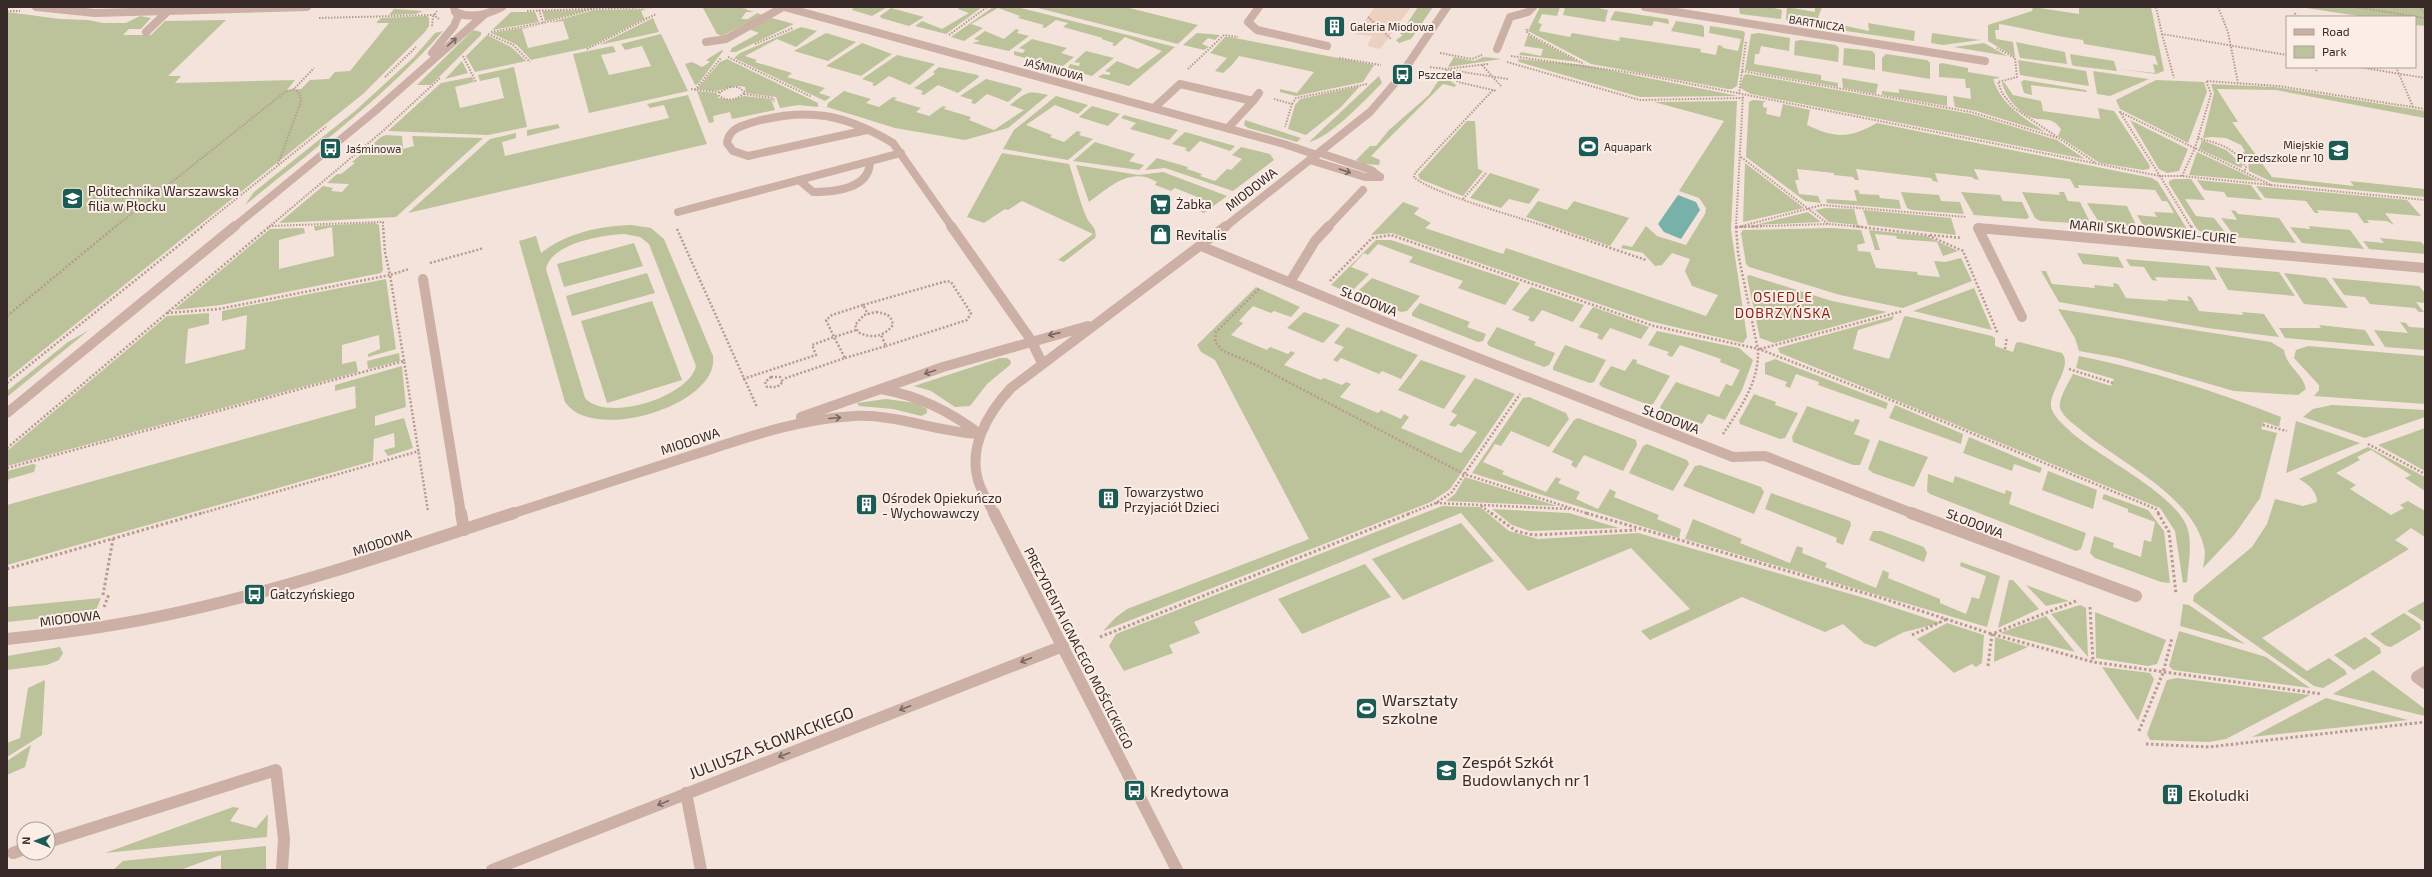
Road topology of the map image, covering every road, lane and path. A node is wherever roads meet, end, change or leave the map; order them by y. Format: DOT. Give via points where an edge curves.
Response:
graph roads {
  1 [pos="36,7"];
  2 [pos="307,7"];
  3 [pos="440,7"];
  4 [pos="454,7"];
  5 [pos="502,7"];
  6 [pos="656,7"];
  7 [pos="784,7"];
  8 [pos="987,7"];
  9 [pos="1259,7"];
  10 [pos="1447,7"];
  11 [pos="1534,7"];
  12 [pos="1645,7"];
  13 [pos="2156,7"];
  14 [pos="2218,7"];
  15 [pos="2355,7"];
  16 [pos="2419,7"];
  17 [pos="593,9"];
  18 [pos="539,10"];
  19 [pos="168,11"];
  20 [pos="527,11"];
  21 [pos="2295,13"];
  22 [pos="2425,13"];
  23 [pos="459,14"];
  24 [pos="484,14"];
  25 [pos="656,14"];
  26 [pos="434,15"];
  27 [pos="2296,16"];
  28 [pos="2412,16"];
  29 [pos="1368,17"];
  30 [pos="315,18"];
  31 [pos="543,23"];
  32 [pos="440,25"];
  33 [pos="1529,25"];
  34 [pos="795,27"];
  35 [pos="432,28"];
  36 [pos="490,28"];
  37 [pos="146,32"];
  38 [pos="485,33"];
  39 [pos="2162,34"];
  40 [pos="945,37"];
  41 [pos="1747,37"];
  42 [pos="1243,38"];
  43 [pos="1391,40"];
  44 [pos="706,42"];
  45 [pos="418,44"];
  46 [pos="754,44"];
  47 [pos="2231,45"];
  48 [pos="1327,46"];
  49 [pos="587,49"];
  50 [pos="1497,49"];
  51 [pos="418,51"];
  52 [pos="734,53"];
  53 [pos="1440,53"];
  54 [pos="1484,54"];
  55 [pos="2286,55"];
  56 [pos="413,56"];
  57 [pos="727,56"];
  58 [pos="1508,56"];
  59 [pos="1335,57"];
  60 [pos="2015,58"];
  61 [pos="459,60"];
  62 [pos="1985,61"];
  63 [pos="530,62"];
  64 [pos="1494,63"];
  65 [pos="1501,63"];
  66 [pos="1381,65"];
  67 [pos="1482,65"];
  68 [pos="1586,65"];
  69 [pos="402,66"];
  70 [pos="1430,67"];
  71 [pos="314,68"];
  72 [pos="2315,68"];
  73 [pos="2365,68"];
  74 [pos="2396,68"];
  75 [pos="1186,70"];
  76 [pos="1446,70"];
  77 [pos="1742,71"];
  78 [pos="2317,72"];
  79 [pos="446,73"];
  80 [pos="2398,74"];
  81 [pos="1493,76"];
  82 [pos="412,78"];
  83 [pos="2174,78"];
  84 [pos="2425,78"];
  85 [pos="1508,79"];
  86 [pos="387,81"];
  87 [pos="380,82"];
  88 [pos="476,82"];
  89 [pos="2238,83"];
  90 [pos="1367,84"];
  91 [pos="1501,86"];
  92 [pos="294,89"];
  93 [pos="691,89"];
  94 [pos="695,90"];
  95 [pos="1493,90"];
  96 [pos="1497,91"];
  97 [pos="720,92"];
  98 [pos="1259,93"];
  99 [pos="744,94"];
  100 [pos="1739,94"];
  101 [pos="1743,94"];
  102 [pos="815,98"];
  103 [pos="1743,98"];
  104 [pos="1253,101"];
  105 [pos="776,104"];
  106 [pos="1292,104"];
  107 [pos="2413,107"];
  108 [pos="1154,108"];
  109 [pos="2425,109"];
  110 [pos="329,124"];
  111 [pos="1228,128"];
  112 [pos="867,130"];
  113 [pos="327,131"];
  114 [pos="2058,138"];
  115 [pos="2198,138"];
  116 [pos="2195,148"];
  117 [pos="901,153"];
  118 [pos="1316,156"];
  119 [pos="1741,157"];
  120 [pos="870,162"];
  121 [pos="2098,165"];
  122 [pos="278,166"];
  123 [pos="284,166"];
  124 [pos="1487,172"];
  125 [pos="2244,172"];
  126 [pos="2159,176"];
  127 [pos="2182,176"];
  128 [pos="799,180"];
  129 [pos="2271,185"];
  130 [pos="255,190"];
  131 [pos="1363,190"];
  132 [pos="1463,199"];
  133 [pos="2425,200"];
  134 [pos="231,208"];
  135 [pos="1809,209"];
  136 [pos="678,212"];
  137 [pos="1972,217"];
  138 [pos="1828,224"];
  139 [pos="269,226"];
  140 [pos="1736,228"];
  141 [pos="1927,235"];
  142 [pos="1986,241"];
  143 [pos="1201,246"];
  144 [pos="484,248"];
  145 [pos="2205,249"];
  146 [pos="1646,260"];
  147 [pos="420,266"];
  148 [pos="2425,268"];
  149 [pos="390,275"];
  150 [pos="423,279"];
  151 [pos="1329,281"];
  152 [pos="1290,282"];
  153 [pos="1262,287"];
  154 [pos="864,305"];
  155 [pos="1903,311"];
  156 [pos="167,313"];
  157 [pos="868,314"];
  158 [pos="7,316"];
  159 [pos="2022,317"];
  160 [pos="1092,325"];
  161 [pos="856,330"];
  162 [pos="1998,334"];
  163 [pos="881,335"];
  164 [pos="2007,336"];
  165 [pos="834,337"];
  166 [pos="1031,340"];
  167 [pos="886,346"];
  168 [pos="1759,349"];
  169 [pos="2005,349"];
  170 [pos="845,358"];
  171 [pos="404,362"];
  172 [pos="1042,363"];
  173 [pos="2069,369"];
  174 [pos="1531,378"];
  175 [pos="743,379"];
  176 [pos="783,379"];
  177 [pos="7,383"];
  178 [pos="2113,383"];
  179 [pos="7,388"];
  180 [pos="879,389"];
  181 [pos="757,407"];
  182 [pos="7,413"];
  183 [pos="2263,425"];
  184 [pos="2287,431"];
  185 [pos="980,434"];
  186 [pos="756,435"];
  187 [pos="2368,444"];
  188 [pos="7,448"];
  189 [pos="1714,450"];
  190 [pos="419,451"];
  191 [pos="7,468"];
  192 [pos="1464,474"];
  193 [pos="2425,474"];
  194 [pos="1436,503"];
  195 [pos="1481,506"];
  196 [pos="1573,509"];
  197 [pos="428,511"];
  198 [pos="464,530"];
  199 [pos="1639,530"];
  200 [pos="113,539"];
  201 [pos="7,569"];
  202 [pos="2176,594"];
  203 [pos="103,596"];
  204 [pos="2136,596"];
  205 [pos="2076,601"];
  206 [pos="2090,607"];
  207 [pos="1947,619"];
  208 [pos="1992,634"];
  209 [pos="1912,635"];
  210 [pos="1100,637"];
  211 [pos="2172,638"];
  212 [pos="7,639"];
  213 [pos="1063,646"];
  214 [pos="2093,662"];
  215 [pos="1988,666"];
  216 [pos="2163,672"];
  217 [pos="2425,672"];
  218 [pos="2425,683"];
  219 [pos="2322,694"];
  220 [pos="2425,722"];
  221 [pos="2139,731"];
  222 [pos="2146,744"];
  223 [pos="686,793"];
  224 [pos="56,839"];
  225 [pos="282,870"];
  226 [pos="492,870"];
  227 [pos="701,870"];
  228 [pos="1177,870"];
  1 -- 19 [label="street" via="77,13"];
  2 -- 19 [label="street"];
  3 -- 26 [label="path"];
  4 -- 23 [label="street" via="455,12"];
  5 -- 24 [label="street"];
  6 -- 17 [label="path"];
  7 -- 44 [label="street" via="726,39"];
  7 -- 108 [label="street, JAŚMINOWA"];
  8 -- 40 [label="path"];
  9 -- 48 [label="street" via="1248,22 1257,30"];
  10 -- 118 [label="street, MIODOWA" via="1382,98 1365,116"];
  11 -- 50 [label="street" via="1528,12 1510,17"];
  12 -- 62 [label="street, BARTNICZA"];
  13 -- 39 [label="path"];
  14 -- 47 [label="path"];
  15 -- 28 [label="path"];
  16 -- 22 [label="path"];
  17 -- 18 [label="path"];
  17 -- 31 [label="path"];
  18 -- 20 [label="path"];
  18 -- 31 [label="path"];
  19 -- 37 [label="street"];
  21 -- 27 [label="path"];
  23 -- 24 [label="street"];
  23 -- 82 [label="street" via="453,28"];
  82 -- 24 [label="street, one-way"];
  25 -- 49 [label="path"];
  26 -- 30 [label="path"];
  26 -- 32 [label="path"];
  26 -- 35 [label="path"];
  29 -- 43 [label="path"];
  31 -- 38 [label="path"];
  33 -- 68 [label="path" via="1526,31 1530,35"];
  34 -- 46 [label="path"];
  36 -- 38 [label="path"];
  38 -- 63 [label="path" via="513,45"];
  39 -- 47 [label="path"];
  39 -- 83 [label="path"];
  41 -- 77 [label="path"];
  42 -- 75 [label="path" via="1224,35"];
  45 -- 87 [label="path"];
  47 -- 55 [label="path"];
  47 -- 89 [label="path"];
  51 -- 56 [label="path"];
  52 -- 57 [label="path"];
  53 -- 54 [label="path" via="1472,59"];
  57 -- 94 [label="path" via="724,55"];
  57 -- 102 [label="path"];
  58 -- 68 [label="path"];
  59 -- 66 [label="path"];
  60 -- 114 [label="path" via="2017,77 1998,82 2002,93 2014,108"];
  61 -- 88 [label="path" via="463,56"];
  64 -- 67 [label="path"];
  65 -- 103 [label="path" via="1507,62 1640,100"];
  67 -- 76 [label="path"];
  67 -- 81 [label="path"];
  68 -- 100 [label="path"];
  69 -- 86 [label="path"];
  70 -- 76 [label="path"];
  71 -- 92 [label="path"];
  72 -- 78 [label="path"];
  73 -- 80 [label="path"];
  74 -- 80 [label="path"];
  76 -- 81 [label="path"];
  76 -- 95 [label="path" via="1458,82"];
  77 -- 100 [label="path"];
  77 -- 114 [label="path" via="1971,112"];
  79 -- 139 [label="path" via="384,130"];
  80 -- 84 [label="path"];
  80 -- 107 [label="path"];
  81 -- 85 [label="path"];
  81 -- 91 [label="path"];
  82 -- 182 [label="street"];
  89 -- 107 [label="path" via="2278,86"];
  89 -- 115 [label="path" via="2206,81 2211,94"];
  90 -- 106 [label="path" via="1296,98"];
  92 -- 122 [label="path" via="300,94 301,101"];
  92 -- 158 [label="path" via="285,92 178,175"];
  93 -- 94 [label="path"];
  94 -- 97 [label="path"];
  95 -- 96 [label="path"];
  95 -- 132 [label="path" via="1415,173 1414,177 1419,182"];
  97 -- 99 [label="path" via="730,87 738,87 744,90"];
  97 -- 99 [label="path" via="720,98 726,100 739,98"];
  98 -- 104 [label="street"];
  99 -- 105 [label="path" via="773,98"];
  100 -- 101 [label="path"];
  101 -- 103 [label="path"];
  101 -- 121 [label="path"];
  103 -- 119 [label="path"];
  104 -- 108 [label="street" via="1180,84"];
  104 -- 111 [label="street"];
  107 -- 109 [label="path"];
  108 -- 111 [label="street, JAŚMINOWA"];
  110 -- 122 [label="path"];
  111 -- 118 [label="street, JAŚMINOWA"];
  112 -- 112 [label="street" via="805,112 740,126 728,136 727,143 733,151 748,156"];
  112 -- 117 [label="street" via="893,143"];
  113 -- 123 [label="path"];
  114 -- 121 [label="path"];
  115 -- 116 [label="path"];
  115 -- 125 [label="path" via="2238,155 2246,167"];
  116 -- 125 [label="path"];
  116 -- 126 [label="path" via="2120,112"];
  116 -- 127 [label="path"];
  117 -- 120 [label="street"];
  117 -- 166 [label="street"];
  118 -- 118 [label="street, one-way" via="1365,177 1380,178 1371,170"];
  118 -- 143 [label="street, MIODOWA"];
  119 -- 135 [label="path"];
  119 -- 140 [label="path"];
  120 -- 128 [label="street"];
  120 -- 128 [label="street" via="868,177 862,183 826,192 813,192"];
  121 -- 126 [label="path"];
  122 -- 123 [label="path"];
  122 -- 177 [label="path"];
  123 -- 130 [label="path"];
  124 -- 132 [label="path"];
  125 -- 129 [label="path"];
  126 -- 127 [label="path"];
  126 -- 145 [label="path"];
  127 -- 129 [label="path"];
  128 -- 136 [label="street"];
  129 -- 133 [label="path"];
  131 -- 152 [label="street" via="1315,241"];
  132 -- 146 [label="path"];
  134 -- 179 [label="path"];
  135 -- 137 [label="path" via="1822,205"];
  135 -- 138 [label="path"];
  135 -- 140 [label="path"];
  136 -- 175 [label="path" via="670,214"];
  138 -- 140 [label="path"];
  138 -- 141 [label="path"];
  139 -- 149 [label="path" via="383,222"];
  139 -- 156 [label="path"];
  140 -- 168 [label="path" via="1738,253 1754,338"];
  141 -- 142 [label="path"];
  141 -- 162 [label="path" via="1963,251"];
  142 -- 145 [label="street, MARII SKŁODOWSKIEJ-CURIE" via="1978,228"];
  142 -- 159 [label="street, MARII SKŁODOWSKIEJ-CURIE"];
  143 -- 152 [label="street, SŁODOWA"];
  143 -- 160 [label="street, MIODOWA"];
  144 -- 147 [label="path"];
  145 -- 148 [label="street, MARII SKŁODOWSKIEJ-CURIE"];
  147 -- 149 [label="path"];
  147 -- 150 [label="path"];
  149 -- 156 [label="path" via="219,309"];
  149 -- 171 [label="path"];
  150 -- 198 [label="street"];
  151 -- 168 [label="path" via="1372,238 1391,236 1654,326"];
  152 -- 174 [label="street, SŁODOWA"];
  153 -- 192 [label="path" via="1216,332 1215,342 1223,351 1254,364"];
  154 -- 157 [label="path"];
  154 -- 165 [label="path" via="829,316 827,322"];
  154 -- 167 [label="path" via="947,281 951,282 971,313 967,320"];
  155 -- 168 [label="path"];
  156 -- 188 [label="path"];
  157 -- 161 [label="path" via="858,320"];
  157 -- 163 [label="path" via="880,312 892,318 892,327"];
  160 -- 166 [label="street, one-way"];
  160 -- 172 [label="street, MIODOWA"];
  161 -- 163 [label="path" via="867,336"];
  161 -- 165 [label="path"];
  163 -- 167 [label="path"];
  164 -- 169 [label="path"];
  165 -- 170 [label="path"];
  165 -- 175 [label="path" via="812,345 816,355"];
  166 -- 172 [label="street"];
  166 -- 180 [label="street, one-way"];
  167 -- 170 [label="path"];
  168 -- 189 [label="path" via="1758,370 1746,396"];
  168 -- 202 [label="path" via="1891,400 2156,509 2169,532"];
  170 -- 176 [label="path"];
  171 -- 190 [label="path"];
  171 -- 191 [label="path"];
  172 -- 185 [label="street, MIODOWA" via="1004,395"];
  173 -- 178 [label="path"];
  174 -- 189 [label="street, SŁODOWA"];
  174 -- 192 [label="path"];
  175 -- 181 [label="path"];
  176 -- 176 [label="path" via="777,387 765,385 771,377"];
  180 -- 185 [label="street" via="907,393 934,402"];
  180 -- 186 [label="street"];
  183 -- 184 [label="path"];
  186 -- 185 [label="street, one-way" via="814,420 856,416 893,417 956,434"];
  185 -- 213 [label="street, PREZYDENTA IGNACEGO MOŚCICKIEGO" via="976,466 980,486"];
  186 -- 198 [label="street, MIODOWA"];
  187 -- 193 [label="path"];
  189 -- 204 [label="street, SŁODOWA" via="1733,457 1765,456 1980,540"];
  190 -- 197 [label="path"];
  190 -- 200 [label="path"];
  192 -- 194 [label="path" via="1452,492"];
  192 -- 196 [label="path"];
  194 -- 195 [label="path"];
  194 -- 210 [label="path"];
  195 -- 196 [label="path"];
  195 -- 199 [label="path" via="1516,531 1533,535"];
  196 -- 199 [label="path"];
  198 -- 212 [label="street, MIODOWA" via="318,576 207,607 96,629"];
  199 -- 207 [label="path"];
  200 -- 201 [label="path"];
  200 -- 203 [label="path"];
  205 -- 208 [label="path"];
  206 -- 214 [label="path"];
  207 -- 208 [label="path"];
  207 -- 209 [label="path"];
  208 -- 214 [label="path"];
  208 -- 215 [label="path"];
  211 -- 216 [label="path"];
  213 -- 223 [label="street, JULIUSZA SŁOWACKIEGO, one-way"];
  213 -- 228 [label="street, PREZYDENTA IGNACEGO MOŚCICKIEGO"];
  214 -- 216 [label="path"];
  216 -- 219 [label="path"];
  216 -- 221 [label="path"];
  217 -- 218 [label="street" via="2417,677"];
  220 -- 222 [label="path" via="2208,747"];
  223 -- 226 [label="street, JULIUSZA SŁOWACKIEGO, one-way"];
  223 -- 227 [label="street"];
  224 -- 225 [label="street" via="276,770 284,839"];
}
